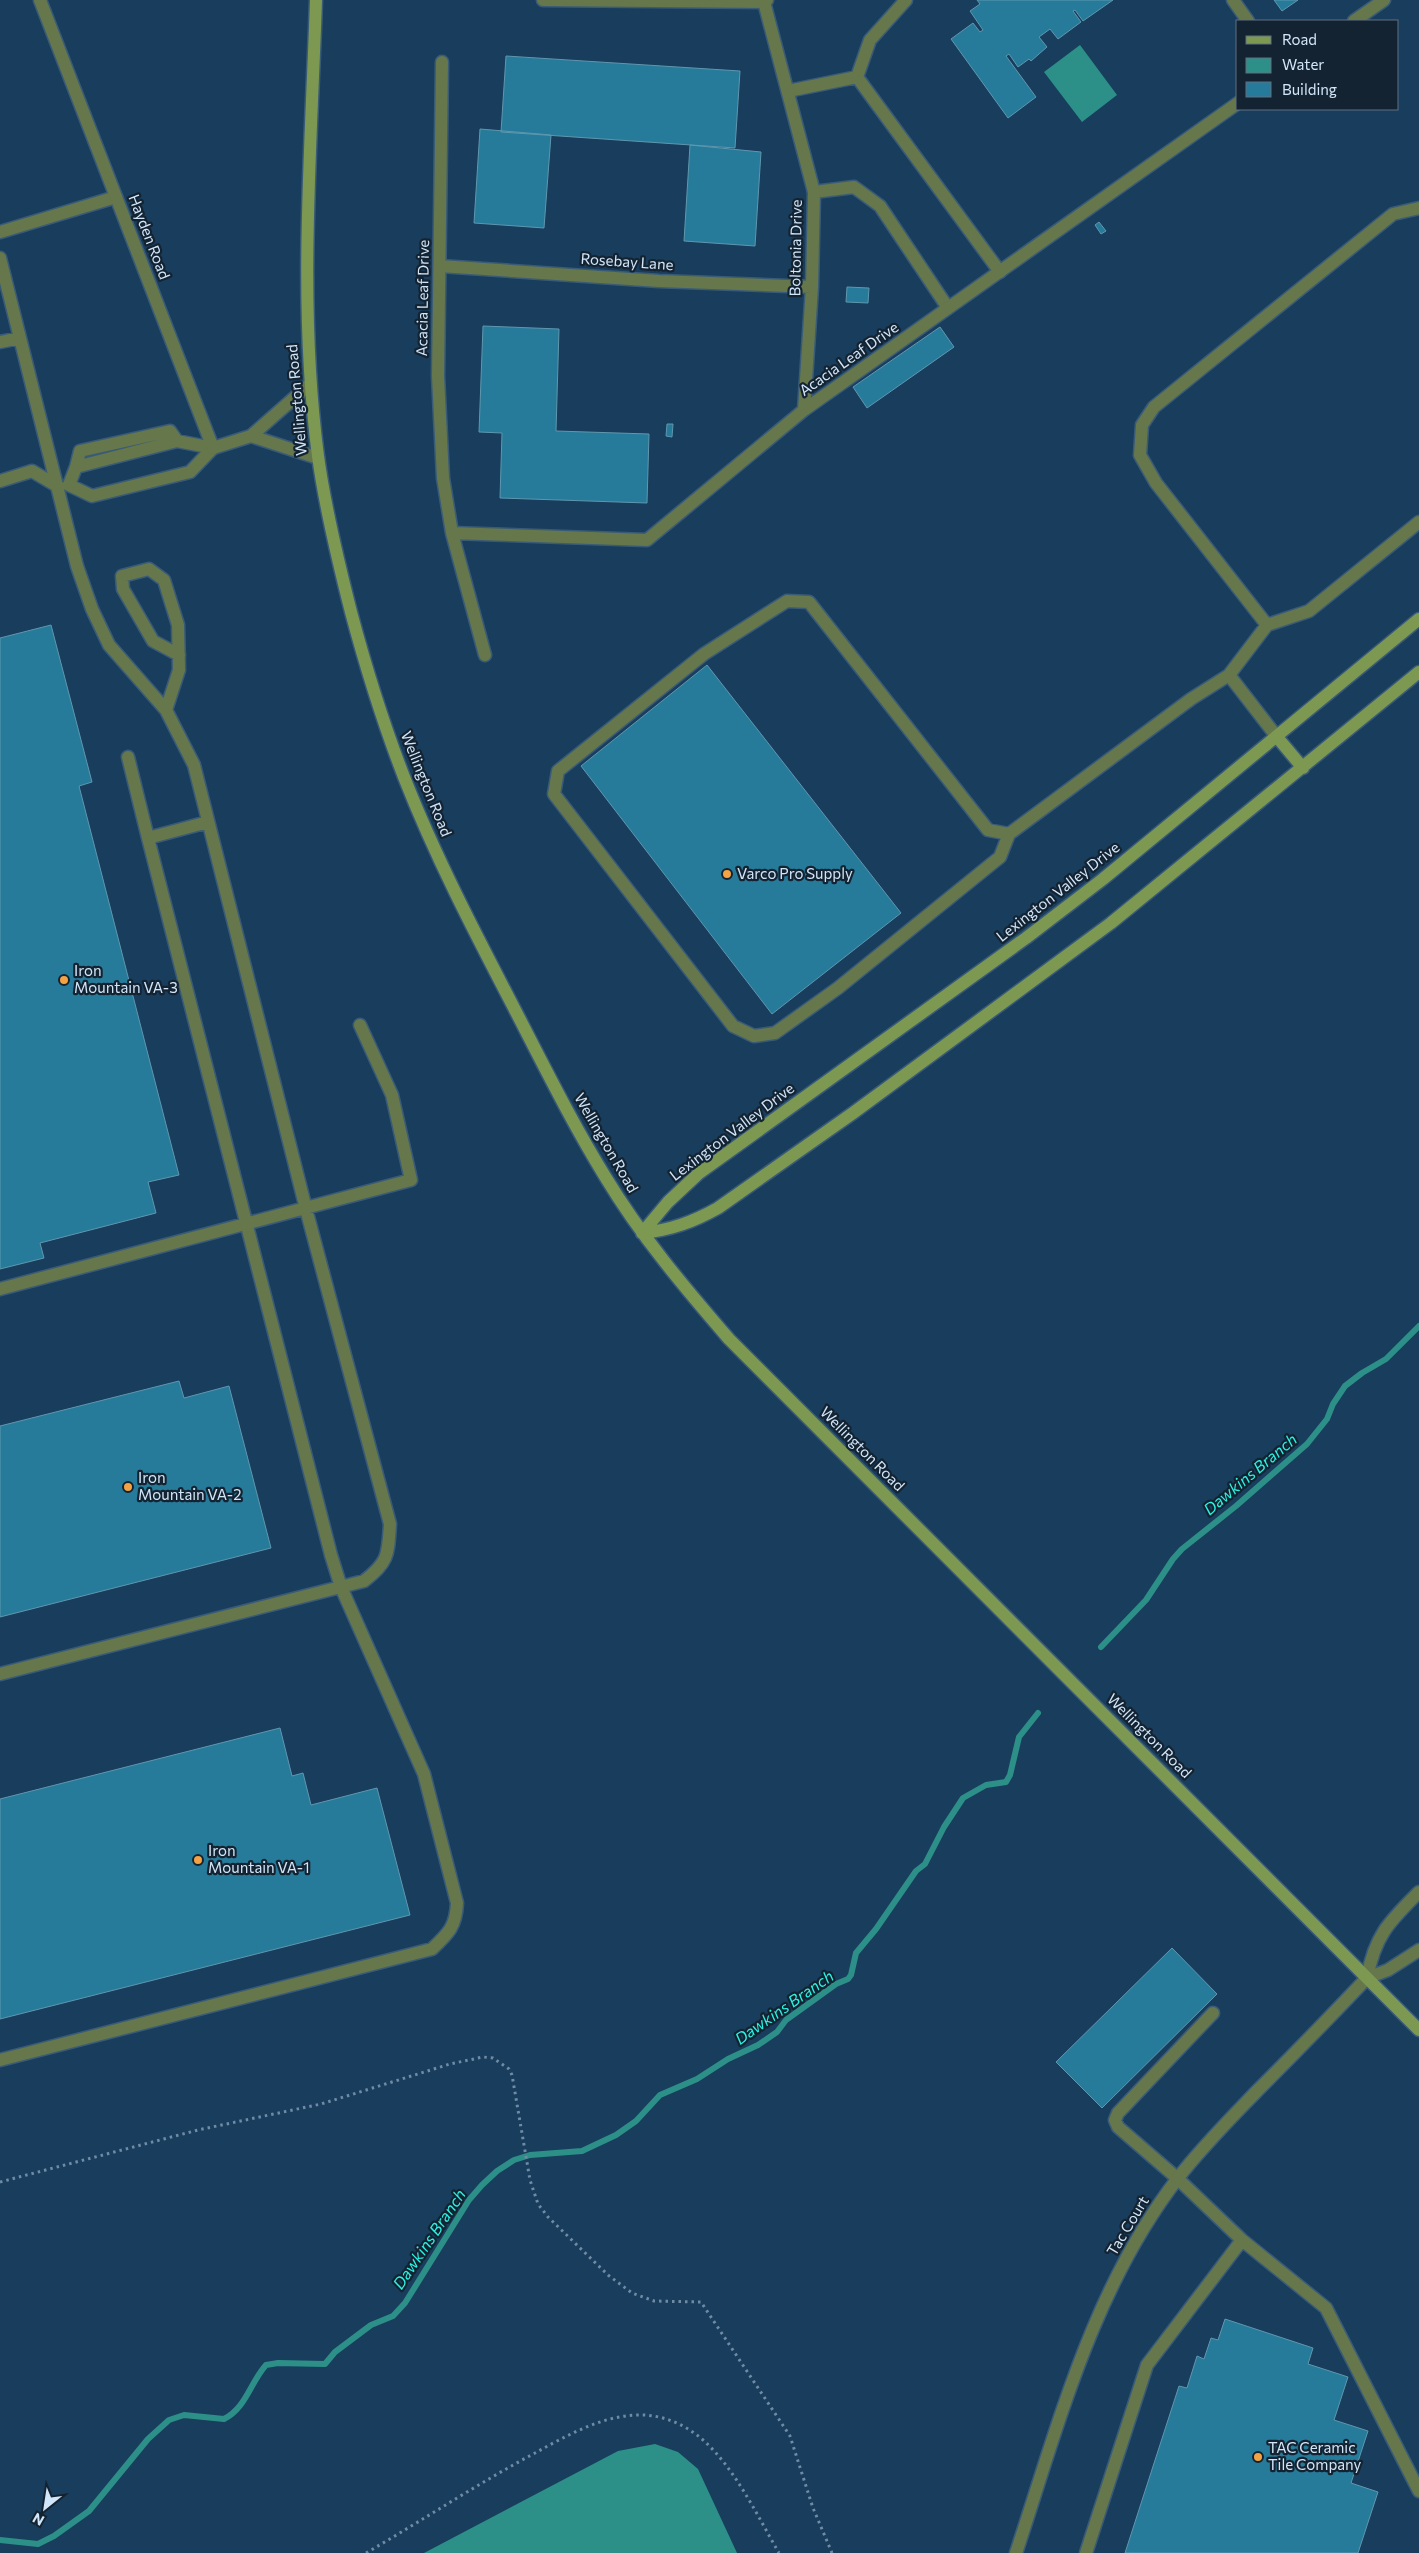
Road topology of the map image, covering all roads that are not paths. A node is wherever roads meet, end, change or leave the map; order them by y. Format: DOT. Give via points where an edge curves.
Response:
graph roads {
  1 [pos="40,0"];
  2 [pos="316,0"];
  3 [pos="543,0"];
  4 [pos="906,0"];
  5 [pos="1233,0"];
  6 [pos="1384,0"];
  7 [pos="765,1"];
  8 [pos="1247,20"];
  9 [pos="1355,20"];
  10 [pos="442,62"];
  11 [pos="856,77"];
  12 [pos="788,91"];
  13 [pos="1236,105"];
  14 [pos="814,192"];
  15 [pos="116,197"];
  16 [pos="1419,208"];
  17 [pos="0,232"];
  18 [pos="0,258"];
  19 [pos="440,266"];
  20 [pos="1000,272"];
  21 [pos="812,288"];
  22 [pos="948,308"];
  23 [pos="20,338"];
  24 [pos="0,342"];
  25 [pos="310,384"];
  26 [pos="804,410"];
  27 [pos="251,436"];
  28 [pos="213,448"];
  29 [pos="318,458"];
  30 [pos="0,481"];
  31 [pos="63,486"];
  32 [pos="1419,522"];
  33 [pos="452,533"];
  34 [pos="1419,619"];
  35 [pos="1267,625"];
  36 [pos="179,655"];
  37 [pos="485,655"];
  38 [pos="1419,672"];
  39 [pos="1230,675"];
  40 [pos="166,710"];
  41 [pos="1277,737"];
  42 [pos="128,757"];
  43 [pos="1303,768"];
  44 [pos="208,822"];
  45 [pos="1009,834"];
  46 [pos="148,838"];
  47 [pos="360,1025"];
  48 [pos="306,1209"];
  49 [pos="246,1225"];
  50 [pos="642,1233"];
  51 [pos="0,1289"];
  52 [pos="341,1587"];
  53 [pos="0,1674"];
  54 [pos="1419,1892"];
  55 [pos="1419,1950"];
  56 [pos="1368,1978"];
  57 [pos="1213,2013"];
  58 [pos="1419,2030"];
  59 [pos="0,2060"];
  60 [pos="1177,2178"];
  61 [pos="1242,2240"];
  62 [pos="1419,2491"];
  63 [pos="1016,2553"];
  64 [pos="1086,2553"];
  1 -- 15 [label="street, Hayden Road"];
  2 -- 25 [label="main road, Wellington Road" via="307,281"];
  3 -- 7 [label="street"];
  4 -- 11 [label="street" via="870,40"];
  5 -- 8 [label="street"];
  6 -- 9 [label="street"];
  7 -- 12 [label="street, Boltonia Drive"];
  10 -- 19 [label="street, Acacia Leaf Drive"];
  11 -- 12 [label="street"];
  11 -- 20 [label="street"];
  12 -- 14 [label="street, Boltonia Drive"];
  13 -- 20 [label="street, Acacia Leaf Drive"];
  14 -- 21 [label="street, Boltonia Drive"];
  14 -- 22 [label="street" via="854,186 880,206"];
  15 -- 17 [label="street"];
  15 -- 28 [label="street, Hayden Road"];
  16 -- 35 [label="street" via="1393,214 1154,407 1142,425 1140,455 1156,483"];
  18 -- 23 [label="street"];
  19 -- 21 [label="street, Rosebay Lane"];
  19 -- 33 [label="street, Acacia Leaf Drive" via="440,422 443,478"];
  20 -- 22 [label="street, Acacia Leaf Drive"];
  21 -- 26 [label="street, Boltonia Drive"];
  22 -- 26 [label="street, Acacia Leaf Drive"];
  23 -- 24 [label="street"];
  23 -- 31 [label="street"];
  25 -- 27 [label="street"];
  25 -- 29 [label="main road, Wellington Road"];
  26 -- 33 [label="street, Acacia Leaf Drive" via="647,540"];
  27 -- 28 [label="street"];
  27 -- 29 [label="street"];
  28 -- 31 [label="street" via="178,441 76,467"];
  28 -- 31 [label="street" via="190,472 92,496"];
  29 -- 50 [label="main road, Wellington Road" via="334,542 359,641 408,788 449,880 550,1077 606,1179"];
  30 -- 31 [label="street" via="32,471"];
  31 -- 40 [label="street" via="77,566 92,609 109,645"];
  32 -- 35 [label="street" via="1309,611"];
  33 -- 37 [label="street, Acacia Leaf Drive"];
  34 -- 41 [label="main road, Lexington Valley Drive"];
  35 -- 39 [label="street"];
  36 -- 36 [label="street" via="178,625 164,580 149,569 122,576 124,590 152,641"];
  36 -- 40 [label="street" via="180,670"];
  38 -- 43 [label="main road"];
  39 -- 41 [label="street"];
  39 -- 45 [label="street" via="1191,699"];
  40 -- 44 [label="street" via="194,765"];
  41 -- 43 [label="main road"];
  41 -- 50 [label="main road, Lexington Valley Drive" via="1026,938 698,1174"];
  42 -- 46 [label="street"];
  43 -- 50 [label="main road" via="1036,980 755,1182 695,1222 669,1230"];
  44 -- 46 [label="street"];
  44 -- 48 [label="street"];
  45 -- 45 [label="street" via="1000,857 838,988 775,1032 754,1036 733,1026 554,794 558,772 704,654 787,601 809,602 988,830"];
  46 -- 49 [label="street"];
  47 -- 48 [label="street" via="392,1094 411,1180"];
  48 -- 49 [label="street"];
  48 -- 52 [label="street" via="390,1524 388,1555 381,1568 364,1581"];
  49 -- 51 [label="street"];
  49 -- 52 [label="street"];
  50 -- 56 [label="main road, Wellington Road" via="729,1339"];
  52 -- 53 [label="street"];
  52 -- 59 [label="street" via="424,1774 457,1903 456,1920 448,1934 432,1949"];
  54 -- 56 [label="street" via="1388,1923 1377,1941"];
  55 -- 56 [label="street" via="1388,1970"];
  56 -- 58 [label="main road, Wellington Road"];
  56 -- 60 [label="street, Tac Court" via="1211,2138"];
  57 -- 60 [label="street" via="1118,2113 1115,2120 1118,2127"];
  60 -- 61 [label="street"];
  60 -- 63 [label="street, Tac Court" via="1135,2242 1083,2348"];
  61 -- 62 [label="street" via="1326,2308"];
  61 -- 64 [label="street" via="1147,2365"];
}
